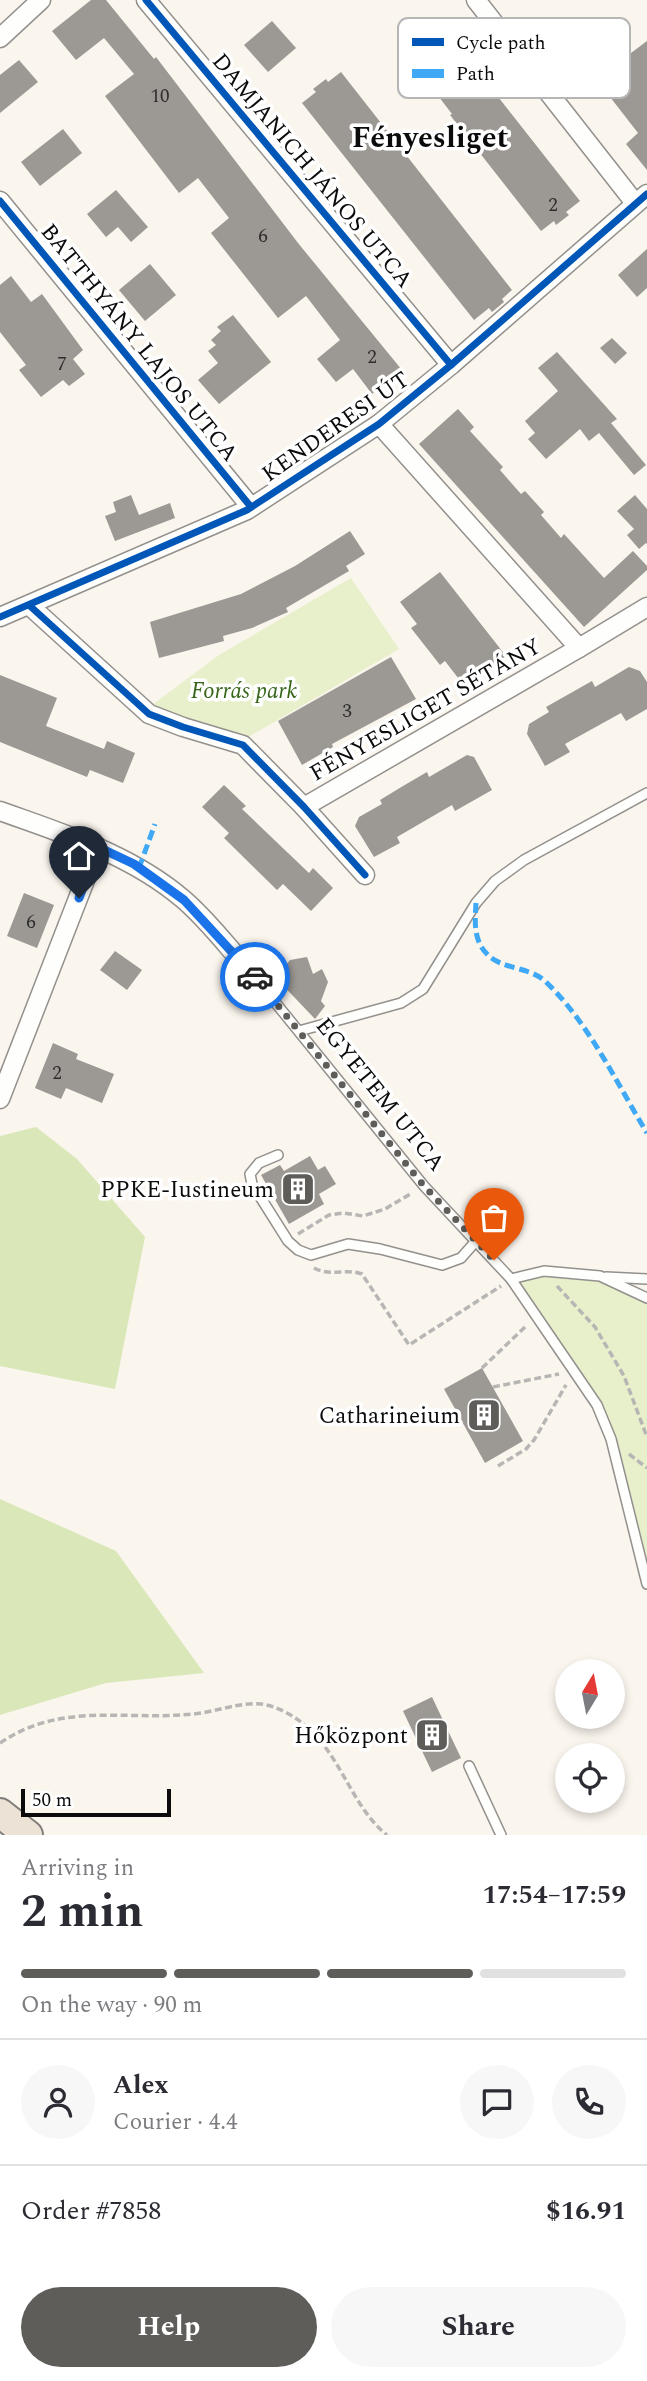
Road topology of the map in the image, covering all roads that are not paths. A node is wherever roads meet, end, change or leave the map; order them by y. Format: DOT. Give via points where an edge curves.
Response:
graph roads {
  1 [pos="41,0"];
  2 [pos="146,0"];
  3 [pos="476,0"];
  4 [pos="491,18"];
  5 [pos="0,38"];
  6 [pos="558,98"];
  7 [pos="641,198"];
  8 [pos="0,201"];
  9 [pos="451,365"];
  10 [pos="379,424"];
  11 [pos="251,508"];
  12 [pos="30,606"];
  13 [pos="647,607"];
  14 [pos="0,617"];
  15 [pos="579,648"];
  16 [pos="647,793"];
  17 [pos="304,807"];
  18 [pos="0,811"];
  19 [pos="98,847"];
  20 [pos="365,875"];
  21 [pos="253,975"];
  22 [pos="299,1031"];
  23 [pos="0,1100"];
  24 [pos="278,1155"];
  25 [pos="476,1241"];
  26 [pos="600,1276"];
  27 [pos="511,1279"];
  28 [pos="647,1279"];
  29 [pos="647,1298"];
  30 [pos="647,1584"];
  31 [pos="469,1766"];
  32 [pos="0,1813"];
  33 [pos="28,1835"];
  34 [pos="501,1835"];
  1 -- 5 [label="street"];
  2 -- 9 [label="street, DAMJANICH JÁNOS UTCA"];
  3 -- 4 [label="street"];
  6 -- 7 [label="street"];
  7 -- 9 [label="street, KENDERESI ÚT"];
  8 -- 11 [label="street, BATTHYÁNY LAJOS UTCA"];
  9 -- 10 [label="street, KENDERESI ÚT"];
  10 -- 11 [label="street, KENDERESI ÚT"];
  10 -- 15 [label="street, FÉNYESLIGET SÉTÁNY"];
  11 -- 12 [label="street, KENDERESI ÚT"];
  12 -- 14 [label="street, KENDERESI ÚT"];
  12 -- 17 [label="street, FÉNYESLIGET SÉTÁNY" via="149,714 243,745"];
  13 -- 15 [label="street, FÉNYESLIGET SÉTÁNY"];
  15 -- 17 [label="street, FÉNYESLIGET SÉTÁNY"];
  16 -- 22 [label="lane" via="524,859 495,881 476,903 423,989 401,1003"];
  17 -- 20 [label="street"];
  18 -- 19 [label="street, EGYETEM UTCA"];
  19 -- 21 [label="street, EGYETEM UTCA" via="134,864 184,900"];
  19 -- 23 [label="street"];
  21 -- 22 [label="lane, EGYETEM UTCA"];
  22 -- 25 [label="lane, EGYETEM UTCA" via="424,1186"];
  24 -- 25 [label="lane" via="259,1163 250,1174 251,1184 298,1250 311,1255 348,1244 442,1265 461,1258"];
  25 -- 27 [label="lane, EGYETEM UTCA"];
  26 -- 27 [label="lane" via="544,1271"];
  26 -- 28 [label="lane"];
  26 -- 29 [label="lane"];
  27 -- 30 [label="lane, EGYETEM UTCA" via="597,1405 611,1439"];
  31 -- 34 [label="lane"];
  32 -- 33 [label="main road"];
}
